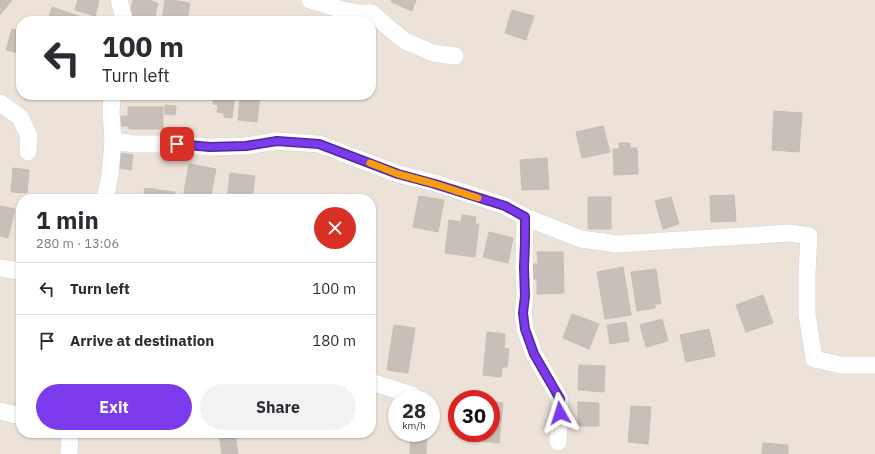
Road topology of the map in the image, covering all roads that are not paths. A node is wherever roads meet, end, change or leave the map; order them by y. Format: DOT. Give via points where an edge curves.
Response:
graph roads {
  1 [pos="119,0"];
  2 [pos="310,0"];
  3 [pos="123,16"];
  4 [pos="376,16"];
  5 [pos="376,16"];
  6 [pos="455,56"];
  7 [pos="112,100"];
  8 [pos="0,103"];
  9 [pos="113,141"];
  10 [pos="28,152"];
  11 [pos="106,194"];
  12 [pos="525,217"];
  13 [pos="0,268"];
  14 [pos="16,270"];
  15 [pos="875,365"];
  16 [pos="376,384"];
  17 [pos="396,390"];
  18 [pos="0,410"];
  19 [pos="16,415"];
  20 [pos="71,438"];
  21 [pos="558,442"];
  22 [pos="74,453"];
  1 -- 3 [label="street"];
  2 -- 4 [label="street" via="357,13 372,13"];
  5 -- 6 [label="street" via="405,41 433,53"];
  7 -- 9 [label="street"];
  8 -- 10 [label="street" via="20,117 29,136"];
  9 -- 11 [label="street"];
  9 -- 12 [label="street" via="210,147 246,146 277,141 319,144 398,174 505,206"];
  12 -- 15 [label="street" via="581,240 616,244 790,233 809,236 806,314 814,359 841,365"];
  12 -- 21 [label="street" via="525,329 534,354 560,399"];
  13 -- 14 [label="street"];
  16 -- 17 [label="street"];
  18 -- 19 [label="street"];
  20 -- 22 [label="street"];
}
